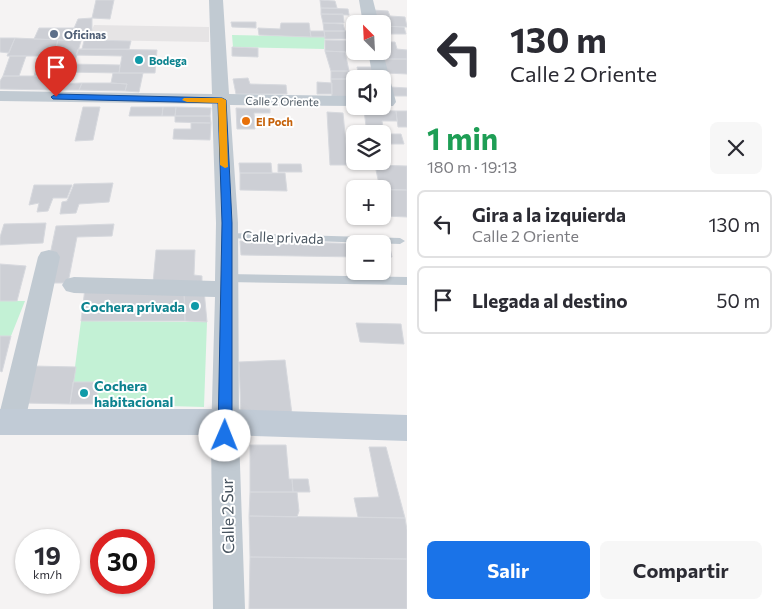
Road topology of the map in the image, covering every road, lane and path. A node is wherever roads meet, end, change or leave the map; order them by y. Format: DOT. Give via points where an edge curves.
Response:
graph roads {
  1 [pos="216,0"];
  2 [pos="366,0"];
  3 [pos="368,15"];
  4 [pos="0,96"];
  5 [pos="222,100"];
  6 [pos="346,102"];
  7 [pos="391,102"];
  8 [pos="407,102"];
  9 [pos="227,236"];
  10 [pos="400,240"];
  11 [pos="49,257"];
  12 [pos="407,281"];
  13 [pos="227,283"];
  14 [pos="74,286"];
  15 [pos="5,422"];
  16 [pos="225,422"];
  17 [pos="407,428"];
  18 [pos="230,609"];
  1 -- 5 [label="street, Calle 2 Sur"];
  2 -- 3 [label="street"];
  4 -- 5 [label="street, Calle 2 Oriente"];
  5 -- 6 [label="street, Calle 2 Oriente"];
  5 -- 9 [label="street, Calle 2 Sur"];
  7 -- 8 [label="street"];
  9 -- 10 [label="lane, Calle privada"];
  9 -- 13 [label="street, Calle 2 Sur"];
  11 -- 15 [label="street"];
  12 -- 13 [label="lane"];
  13 -- 14 [label="street"];
  13 -- 16 [label="street, Calle 2 Sur"];
  15 -- 16 [label="main road"];
  16 -- 17 [label="main road"];
  16 -- 18 [label="street, Calle 2 Sur"];
}
